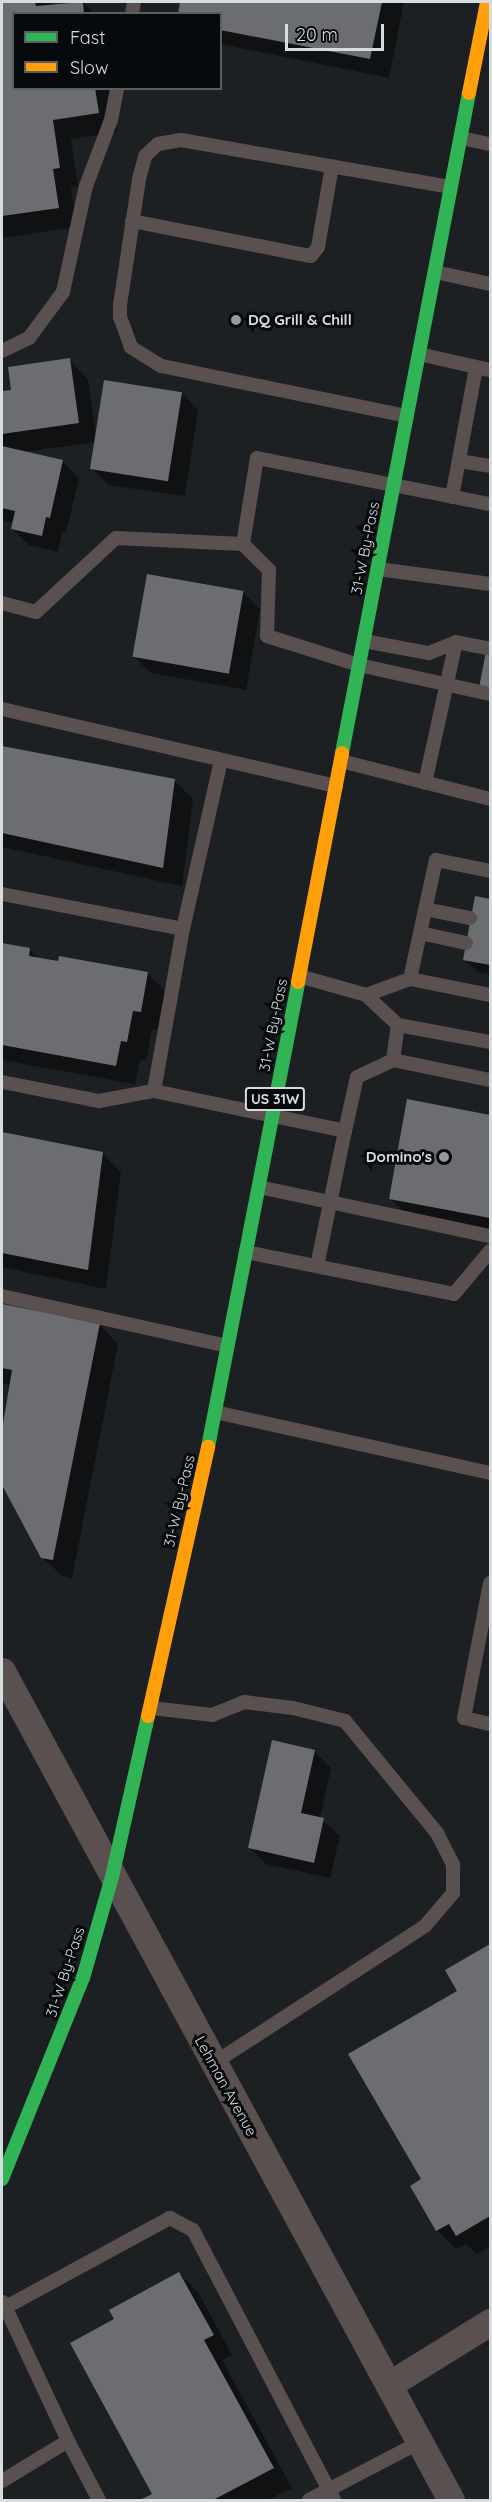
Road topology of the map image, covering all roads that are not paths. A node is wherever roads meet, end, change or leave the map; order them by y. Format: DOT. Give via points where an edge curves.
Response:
graph roads {
  1 [pos="487,2"];
  2 [pos="474,70"];
  3 [pos="490,73"];
  4 [pos="117,90"];
  5 [pos="461,138"];
  6 [pos="490,144"];
  7 [pos="332,166"];
  8 [pos="451,187"];
  9 [pos="132,221"];
  10 [pos="435,272"];
  11 [pos="490,284"];
  12 [pos="2,351"];
  13 [pos="419,354"];
  14 [pos="476,367"];
  15 [pos="490,370"];
  16 [pos="407,416"];
  17 [pos="459,461"];
  18 [pos="490,466"];
  19 [pos="394,488"];
  20 [pos="452,497"];
  21 [pos="490,504"];
  22 [pos="243,544"];
  23 [pos="378,569"];
  24 [pos="490,584"];
  25 [pos="2,603"];
  26 [pos="364,641"];
  27 [pos="456,642"];
  28 [pos="487,648"];
  29 [pos="359,665"];
  30 [pos="446,685"];
  31 [pos="490,694"];
  32 [pos="2,710"];
  33 [pos="221,760"];
  34 [pos="341,761"];
  35 [pos="425,783"];
  36 [pos="336,786"];
  37 [pos="490,799"];
  38 [pos="490,871"];
  39 [pos="2,894"];
  40 [pos="425,909"];
  41 [pos="470,918"];
  42 [pos="183,929"];
  43 [pos="420,933"];
  44 [pos="466,943"];
  45 [pos="299,976"];
  46 [pos="410,979"];
  47 [pos="366,995"];
  48 [pos="490,995"];
  49 [pos="398,1025"];
  50 [pos="490,1042"];
  51 [pos="393,1060"];
  52 [pos="490,1080"];
  53 [pos="2,1082"];
  54 [pos="154,1091"];
  55 [pos="272,1116"];
  56 [pos="345,1131"];
  57 [pos="259,1187"];
  58 [pos="330,1203"];
  59 [pos="490,1236"];
  60 [pos="490,1251"];
  61 [pos="246,1252"];
  62 [pos="317,1266"];
  63 [pos="2,1296"];
  64 [pos="228,1346"];
  65 [pos="215,1412"];
  66 [pos="490,1473"];
  67 [pos="490,1583"];
  68 [pos="2,1671"];
  69 [pos="150,1708"];
  70 [pos="490,1724"];
  71 [pos="112,1876"];
  72 [pos="214,2063"];
  73 [pos="2,2179"];
  74 [pos="4,2303"];
  75 [pos="490,2322"];
  76 [pos="390,2384"];
  77 [pos="68,2441"];
  78 [pos="420,2442"];
  79 [pos="2,2481"];
  80 [pos="332,2495"];
  81 [pos="99,2500"];
  82 [pos="309,2500"];
  83 [pos="451,2500"];
  1 -- 2 [label="main road, 31-W By-Pass / US 31W"];
  2 -- 3 [label="lane"];
  2 -- 5 [label="main road, 31-W By-Pass / US 31W"];
  4 -- 12 [label="lane" via="111,120 86,186 63,292 30,338"];
  5 -- 6 [label="lane"];
  5 -- 8 [label="main road, 31-W By-Pass / US 31W"];
  7 -- 8 [label="lane"];
  7 -- 9 [label="lane" via="181,140 158,144 145,156"];
  7 -- 9 [label="lane" via="318,247 311,256"];
  8 -- 10 [label="main road, 31-W By-Pass / US 31W"];
  9 -- 16 [label="lane" via="120,317 131,347 146,359 161,366"];
  10 -- 11 [label="lane"];
  10 -- 13 [label="main road, 31-W By-Pass / US 31W"];
  13 -- 14 [label="lane"];
  13 -- 16 [label="main road, 31-W By-Pass / US 31W"];
  14 -- 15 [label="lane"];
  14 -- 17 [label="lane"];
  16 -- 19 [label="main road, 31-W By-Pass / US 31W"];
  17 -- 18 [label="lane"];
  17 -- 20 [label="lane"];
  19 -- 20 [label="lane"];
  19 -- 22 [label="lane" via="257,458"];
  19 -- 23 [label="main road, 31-W By-Pass / US 31W"];
  20 -- 21 [label="lane"];
  22 -- 25 [label="lane" via="116,538 36,612"];
  22 -- 29 [label="lane" via="269,570 267,636"];
  23 -- 24 [label="lane"];
  23 -- 26 [label="main road, 31-W By-Pass / US 31W"];
  26 -- 27 [label="lane" via="429,653"];
  26 -- 29 [label="main road, 31-W By-Pass / US 31W"];
  27 -- 28 [label="lane"];
  27 -- 30 [label="lane"];
  29 -- 30 [label="lane"];
  29 -- 34 [label="main road, 31-W By-Pass / US 31W"];
  30 -- 31 [label="lane"];
  30 -- 35 [label="lane"];
  32 -- 33 [label="lane"];
  33 -- 36 [label="lane"];
  33 -- 42 [label="lane"];
  34 -- 35 [label="lane"];
  34 -- 36 [label="main road, 31-W By-Pass / US 31W"];
  35 -- 37 [label="lane"];
  36 -- 45 [label="main road, 31-W By-Pass / US 31W"];
  38 -- 40 [label="lane" via="436,860"];
  39 -- 42 [label="lane"];
  40 -- 41 [label="lane"];
  40 -- 43 [label="lane"];
  42 -- 54 [label="lane"];
  43 -- 44 [label="lane"];
  43 -- 46 [label="lane"];
  45 -- 47 [label="lane"];
  45 -- 55 [label="main road, 31-W By-Pass / US 31W"];
  46 -- 47 [label="lane"];
  46 -- 48 [label="lane"];
  47 -- 49 [label="lane"];
  49 -- 50 [label="lane"];
  49 -- 51 [label="lane"];
  51 -- 52 [label="lane"];
  51 -- 56 [label="lane" via="357,1077"];
  53 -- 54 [label="lane" via="99,1101"];
  54 -- 55 [label="lane"];
  55 -- 56 [label="lane"];
  55 -- 57 [label="main road, 31-W By-Pass / US 31W"];
  56 -- 58 [label="lane"];
  57 -- 58 [label="lane"];
  57 -- 61 [label="main road, 31-W By-Pass / US 31W"];
  58 -- 59 [label="lane"];
  58 -- 62 [label="lane"];
  60 -- 62 [label="lane" via="454,1294"];
  61 -- 62 [label="lane"];
  61 -- 64 [label="main road, 31-W By-Pass / US 31W"];
  63 -- 64 [label="lane"];
  64 -- 65 [label="main road, 31-W By-Pass / US 31W"];
  65 -- 66 [label="lane"];
  65 -- 69 [label="main road, 31-W By-Pass / US 31W"];
  67 -- 70 [label="lane" via="464,1718"];
  68 -- 71 [label="street, Lehman Avenue"];
  69 -- 71 [label="main road, 31-W By-Pass / US 31W"];
  69 -- 72 [label="lane" via="212,1715 244,1702 293,1708 345,1721 437,1833 453,1865 453,1893 425,1926"];
  71 -- 72 [label="street, Lehman Avenue"];
  71 -- 73 [label="main road, 31-W By-Pass / US 31W" via="84,1978 20,2143"];
  72 -- 76 [label="street, Lehman Avenue"];
  74 -- 77 [label="lane"];
  74 -- 80 [label="lane" via="170,2218 193,2229"];
  75 -- 76 [label="street"];
  76 -- 78 [label="street, Lehman Avenue"];
  77 -- 79 [label="lane"];
  77 -- 81 [label="lane"];
  78 -- 80 [label="lane"];
  78 -- 83 [label="street, Lehman Avenue"];
  80 -- 82 [label="lane"];
}
